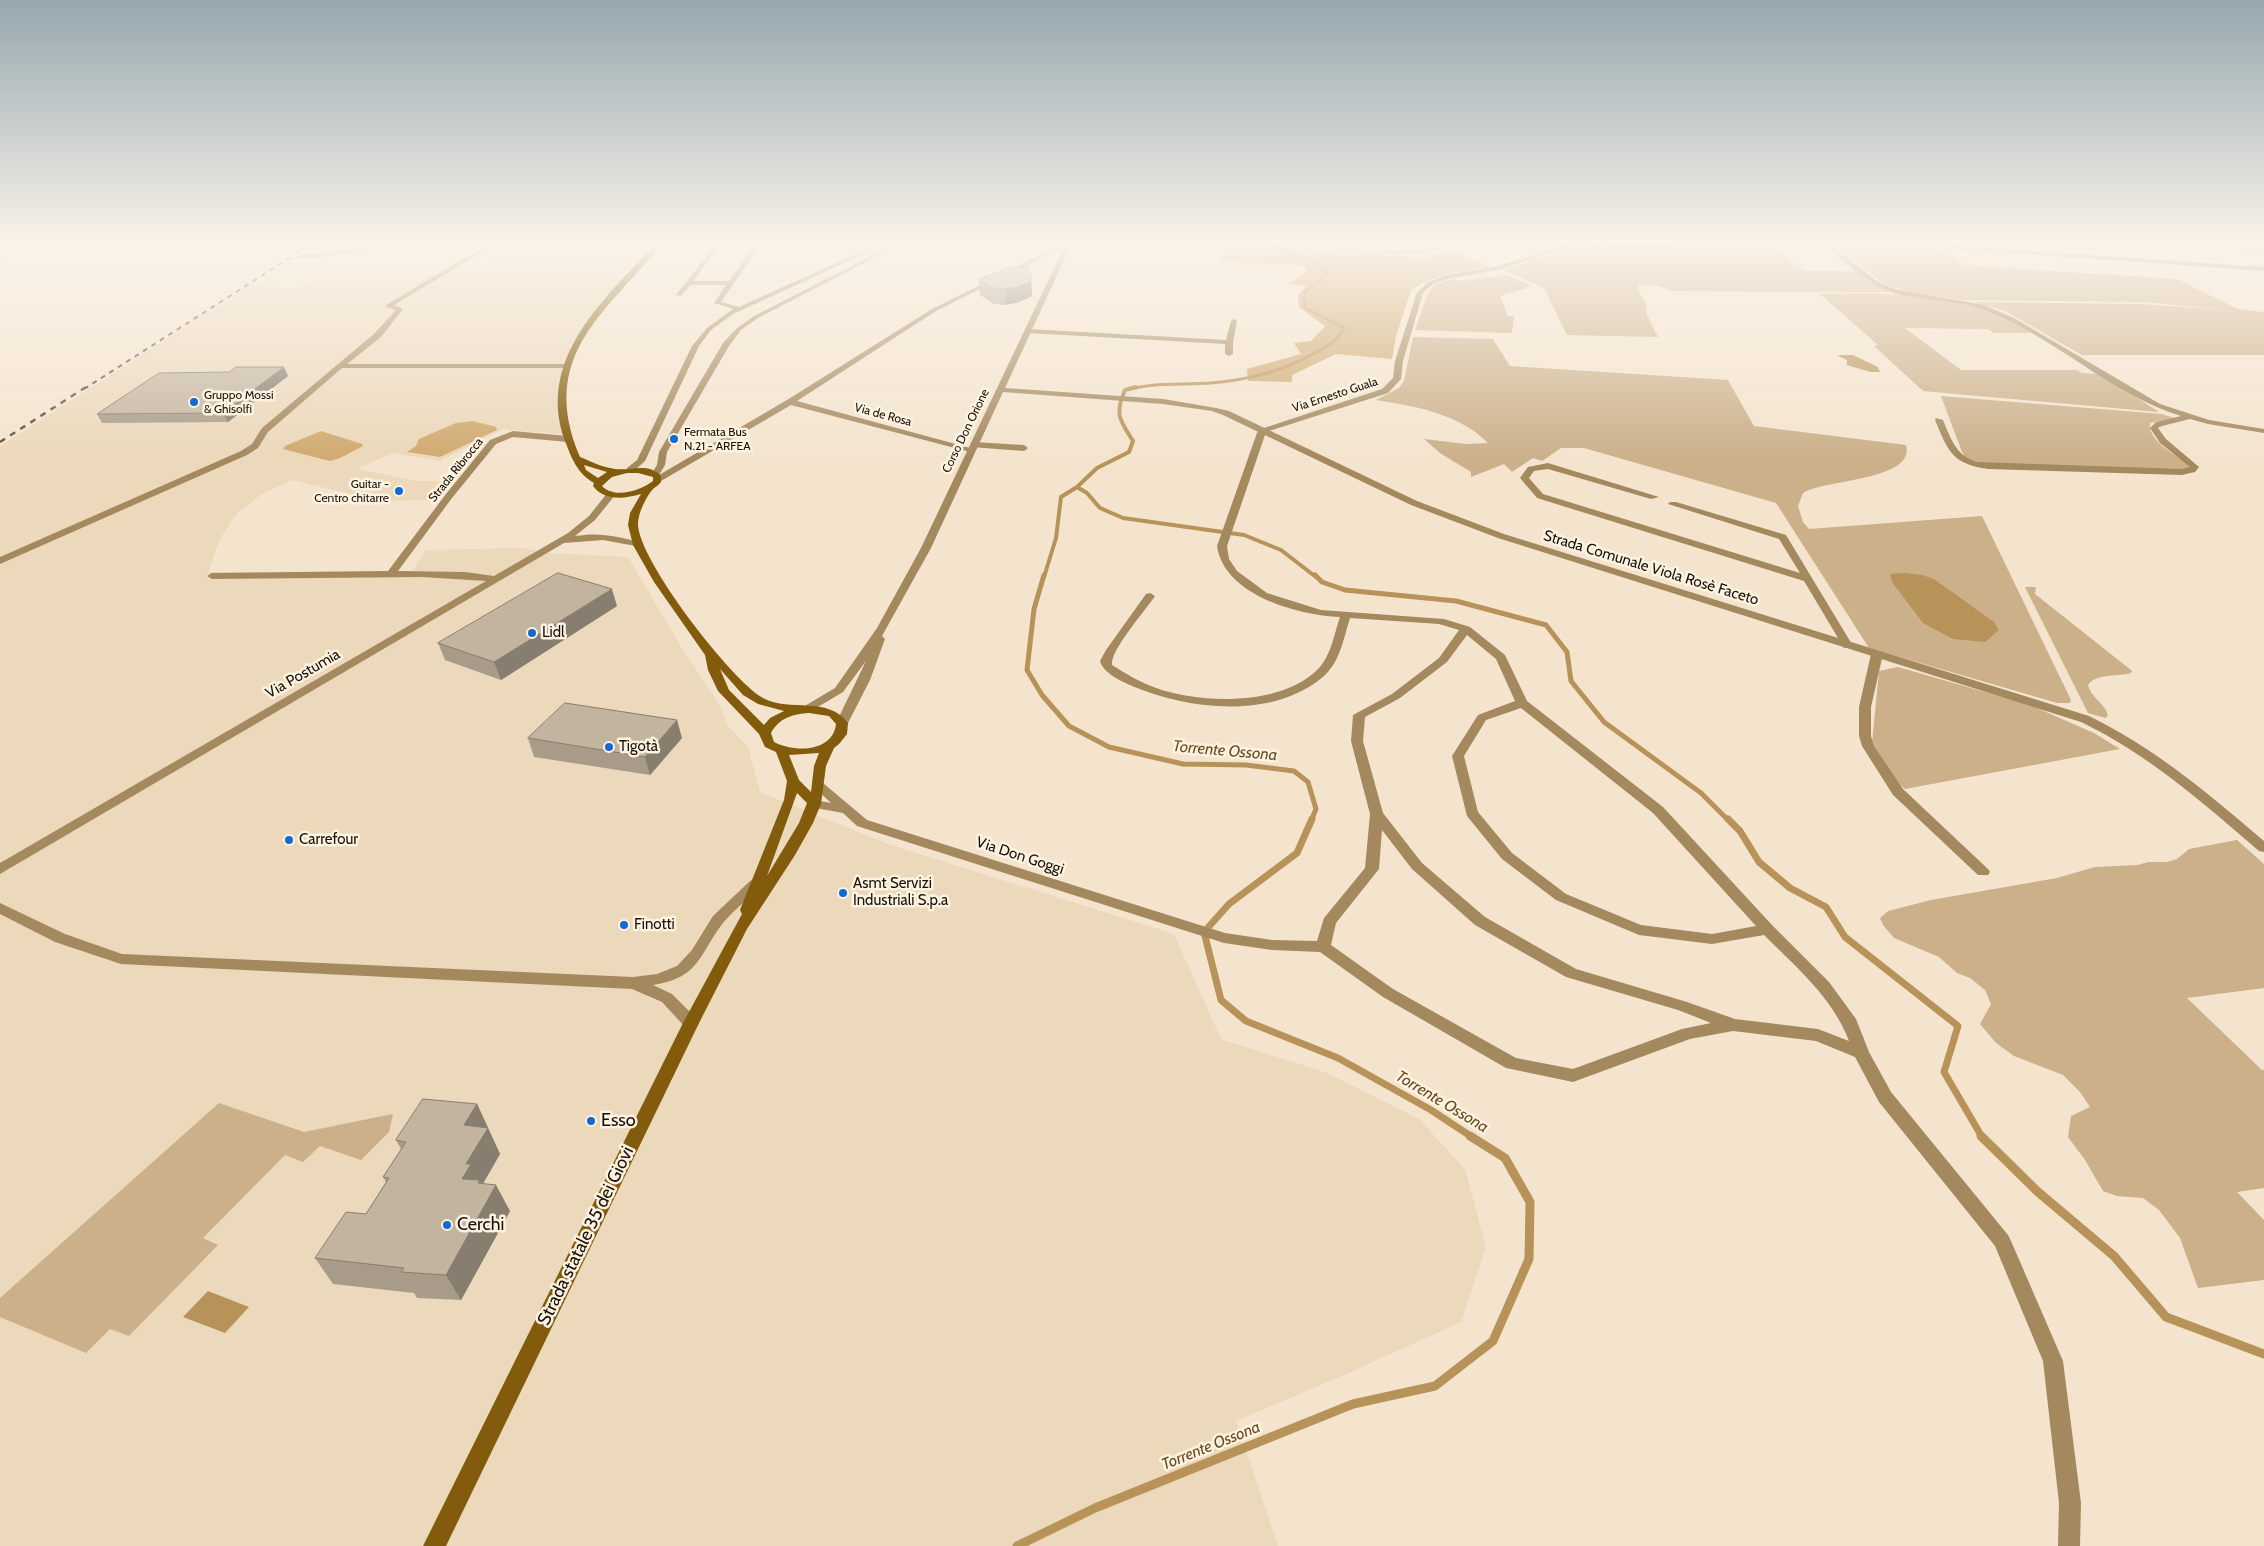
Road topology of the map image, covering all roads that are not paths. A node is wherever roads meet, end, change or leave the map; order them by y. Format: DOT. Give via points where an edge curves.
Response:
graph roads {
  1 [pos="395,315"];
  2 [pos="596,315"];
  3 [pos="730,315"];
  4 [pos="760,315"];
  5 [pos="927,315"];
  6 [pos="1035,315"];
  7 [pos="1413,315"];
  8 [pos="2003,315"];
  9 [pos="1234,321"];
  10 [pos="1028,331"];
  11 [pos="1229,342"];
  12 [pos="1229,354"];
  13 [pos="340,366"];
  14 [pos="565,366"];
  15 [pos="1001,390"];
  16 [pos="790,402"];
  17 [pos="2188,417"];
  18 [pos="1939,420"];
  19 [pos="1262,430"];
  20 [pos="2264,431"];
  21 [pos="568,439"];
  22 [pos="972,448"];
  23 [pos="1024,448"];
  24 [pos="578,459"];
  25 [pos="688,460"];
  26 [pos="661,465"];
  27 [pos="630,470"];
  28 [pos="616,472"];
  29 [pos="656,476"];
  30 [pos="598,482"];
  31 [pos="650,488"];
  32 [pos="615,495"];
  33 [pos="1654,497"];
  34 [pos="1673,504"];
  35 [pos="635,513"];
  36 [pos="557,543"];
  37 [pos="638,545"];
  38 [pos="0,561"];
  39 [pos="391,574"];
  40 [pos="212,576"];
  41 [pos="496,579"];
  42 [pos="1808,579"];
  43 [pos="1150,596"];
  44 [pos="1346,614"];
  45 [pos="882,628"];
  46 [pos="1466,629"];
  47 [pos="1848,646"];
  48 [pos="1877,654"];
  49 [pos="711,655"];
  50 [pos="1522,703"];
  51 [pos="802,710"];
  52 [pos="842,723"];
  53 [pos="765,733"];
  54 [pos="830,745"];
  55 [pos="782,752"];
  56 [pos="793,781"];
  57 [pos="819,786"];
  58 [pos="815,804"];
  59 [pos="847,810"];
  60 [pos="1377,814"];
  61 [pos="2264,848"];
  62 [pos="0,869"];
  63 [pos="1983,872"];
  64 [pos="755,884"];
  65 [pos="0,908"];
  66 [pos="741,927"];
  67 [pos="1767,929"];
  68 [pos="1323,947"];
  69 [pos="633,983"];
  70 [pos="691,1023"];
  71 [pos="1733,1025"];
  72 [pos="1861,1053"];
  73 [pos="434,1546"];
  74 [pos="2069,1546"];
  1 -- 13 [label="street" via="378,335"];
  2 -- 14 [label="main road"];
  3 -- 27 [label="street" via="709,329 696,346 641,461"];
  4 -- 26 [label="street" via="739,329 726,345 662,452"];
  5 -- 16 [label="street"];
  6 -- 10 [label="street, Corso Don Orione"];
  7 -- 19 [label="street, Via Ernesto Guala" via="1397,379 1385,391"];
  8 -- 17 [label="street" via="2157,406"];
  9 -- 11 [label="street"];
  10 -- 11 [label="street"];
  10 -- 15 [label="street, Corso Don Orione"];
  11 -- 12 [label="street"];
  13 -- 14 [label="street"];
  13 -- 38 [label="street" via="265,430 255,446 244,453"];
  14 -- 21 [label="main road" via="560,397"];
  15 -- 19 [label="street, Strada Comunale Viola Rosè Faceto" via="1197,405"];
  15 -- 22 [label="street, Corso Don Orione"];
  16 -- 22 [label="street, Via de Rosa"];
  16 -- 25 [label="street"];
  17 -- 18 [label="street" via="2154,428 2163,441 2195,467 2182,472 1971,463 1955,455"];
  17 -- 20 [label="street"];
  19 -- 44 [label="street" via="1222,546 1224,559 1233,573 1263,596 1320,613"];
  19 -- 47 [label="street, Strada Comunale Viola Rosè Faceto" via="1414,503 1501,536"];
  21 -- 24 [label="main road"];
  21 -- 39 [label="street, Strada Ribrocca" via="513,434 493,442"];
  22 -- 23 [label="street, Via de Rosa"];
  22 -- 45 [label="street, Corso Don Orione" via="926,548"];
  24 -- 28 [label="main road"];
  24 -- 30 [label="main road" via="583,472"];
  25 -- 26 [label="street" via="671,466"];
  25 -- 29 [label="street"];
  26 -- 29 [label="street"];
  27 -- 28 [label="main road"];
  27 -- 29 [label="main road" via="645,470"];
  28 -- 30 [label="main road"];
  29 -- 31 [label="main road"];
  30 -- 32 [label="main road" via="599,490"];
  31 -- 32 [label="main road"];
  31 -- 35 [label="main road"];
  32 -- 35 [label="main road"];
  32 -- 36 [label="street, Via Postumia" via="592,518"];
  33 -- 42 [label="street" via="1548,466 1531,469 1524,478 1540,496"];
  34 -- 42 [label="street" via="1783,537"];
  35 -- 37 [label="main road" via="633,525"];
  36 -- 37 [label="street" via="606,536"];
  36 -- 41 [label="street, Via Postumia"];
  37 -- 49 [label="main road" via="659,582"];
  39 -- 40 [label="street"];
  39 -- 41 [label="street" via="465,575"];
  41 -- 62 [label="street, Via Postumia"];
  42 -- 47 [label="street"];
  43 -- 44 [label="street" via="1111,650 1107,666 1151,690 1203,702 1265,699 1311,682 1330,660"];
  44 -- 46 [label="street" via="1440,621"];
  45 -- 51 [label="street, Corso Don Orione" via="839,690"];
  45 -- 52 [label="street, Corso Don Orione" via="864,680"];
  46 -- 50 [label="street" via="1501,658"];
  46 -- 60 [label="street" via="1443,660 1396,696 1359,715 1357,742"];
  47 -- 48 [label="street, Strada Comunale Viola Rosè Faceto"];
  48 -- 61 [label="street, Strada Comunale Viola Rosè Faceto" via="2105,728 2172,772"];
  48 -- 63 [label="street" via="1865,707 1868,746 1898,792"];
  49 -- 51 [label="main road" via="753,698"];
  49 -- 53 [label="main road" via="717,682"];
  50 -- 67 [label="street" via="1658,810"];
  50 -- 67 [label="street" via="1482,718 1458,756 1472,813 1507,856 1561,897 1639,930 1712,939"];
  51 -- 52 [label="main road" via="817,709 833,714"];
  51 -- 53 [label="main road" via="779,717"];
  52 -- 54 [label="main road, Strada statale 35 dei Giovi" via="840,734"];
  53 -- 55 [label="main road" via="768,744"];
  54 -- 55 [label="main road" via="806,753"];
  54 -- 57 [label="main road, Strada statale 35 dei Giovi" via="820,766"];
  55 -- 56 [label="main road"];
  56 -- 58 [label="main road"];
  56 -- 64 [label="main road, Strada statale 35 dei Giovi" via="790,800"];
  57 -- 58 [label="main road, Strada statale 35 dei Giovi"];
  57 -- 59 [label="street, Via Don Goggi"];
  58 -- 59 [label="street, Via Don Goggi"];
  58 -- 66 [label="main road, Strada statale 35 dei Giovi" via="788,855"];
  59 -- 68 [label="street, Via Don Goggi" via="862,822 1224,938 1272,945"];
  60 -- 68 [label="street" via="1372,869 1329,922"];
  60 -- 71 [label="street" via="1417,866 1480,920 1571,973 1682,1006"];
  64 -- 66 [label="main road, Strada statale 35 dei Giovi"];
  64 -- 69 [label="street" via="718,920 697,954 682,970 659,979"];
  65 -- 69 [label="street" via="60,938 121,959"];
  66 -- 70 [label="main road, Strada statale 35 dei Giovi"];
  67 -- 72 [label="street" via="1824,986 1850,1023"];
  68 -- 71 [label="street" via="1388,993 1512,1064 1573,1076 1688,1033"];
  69 -- 70 [label="street" via="667,998"];
  70 -- 73 [label="main road, Strada statale 35 dei Giovi"];
  71 -- 72 [label="street" via="1818,1035"];
  72 -- 74 [label="street" via="1885,1096 2002,1241 2050,1352 2070,1503"];
}
